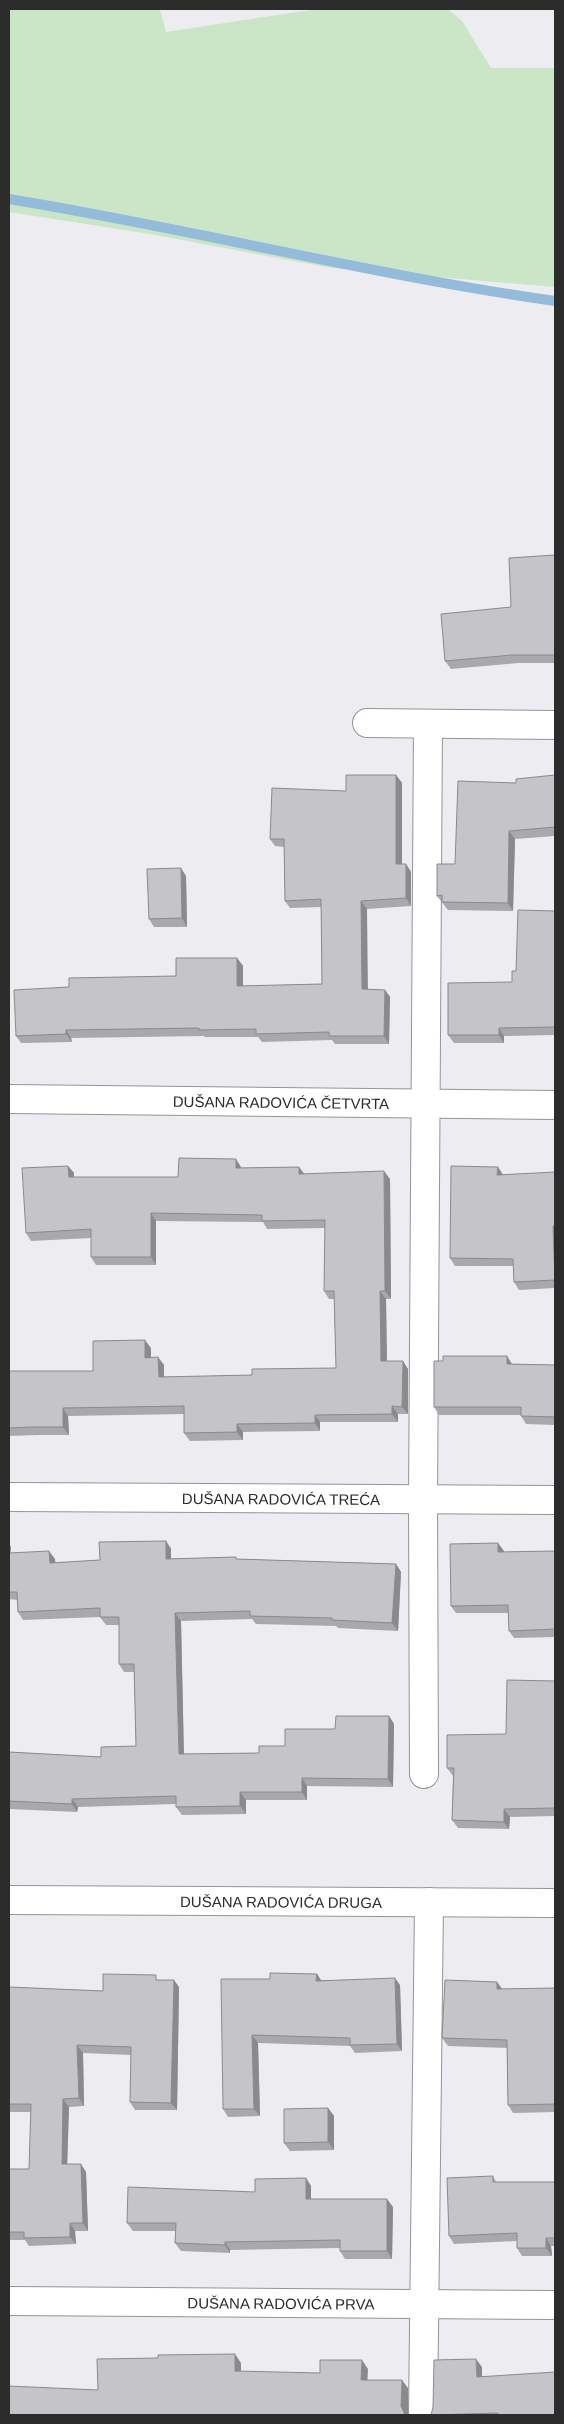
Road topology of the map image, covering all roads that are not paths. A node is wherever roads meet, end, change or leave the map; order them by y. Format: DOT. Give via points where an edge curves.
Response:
graph roads {
  1 [pos="367,724"];
  2 [pos="428,724"];
  3 [pos="555,724"];
  4 [pos="9,1099"];
  5 [pos="426,1104"];
  6 [pos="555,1105"];
  7 [pos="9,1498"];
  8 [pos="423,1500"];
  9 [pos="555,1500"];
  10 [pos="424,1774"];
  11 [pos="9,1900"];
  12 [pos="428,1902"];
  13 [pos="555,1903"];
  14 [pos="9,2301"];
  15 [pos="425,2304"];
  16 [pos="555,2305"];
  17 [pos="423,2415"];
  1 -- 2 [label="street"];
  2 -- 3 [label="street"];
  2 -- 5 [label="street"];
  4 -- 5 [label="street, DUŠANA RADOVIĆA ČETVRTA"];
  5 -- 6 [label="street, DUŠANA RADOVIĆA ČETVRTA"];
  5 -- 8 [label="street"];
  7 -- 8 [label="street, DUŠANA RADOVIĆA TREĆA"];
  8 -- 9 [label="street, DUŠANA RADOVIĆA TREĆA"];
  8 -- 10 [label="street"];
  11 -- 12 [label="street, DUŠANA RADOVIĆA DRUGA"];
  12 -- 13 [label="street, DUŠANA RADOVIĆA DRUGA"];
  12 -- 15 [label="street"];
  14 -- 15 [label="street, DUŠANA RADOVIĆA PRVA"];
  15 -- 16 [label="street, DUŠANA RADOVIĆA PRVA"];
  15 -- 17 [label="street"];
}
